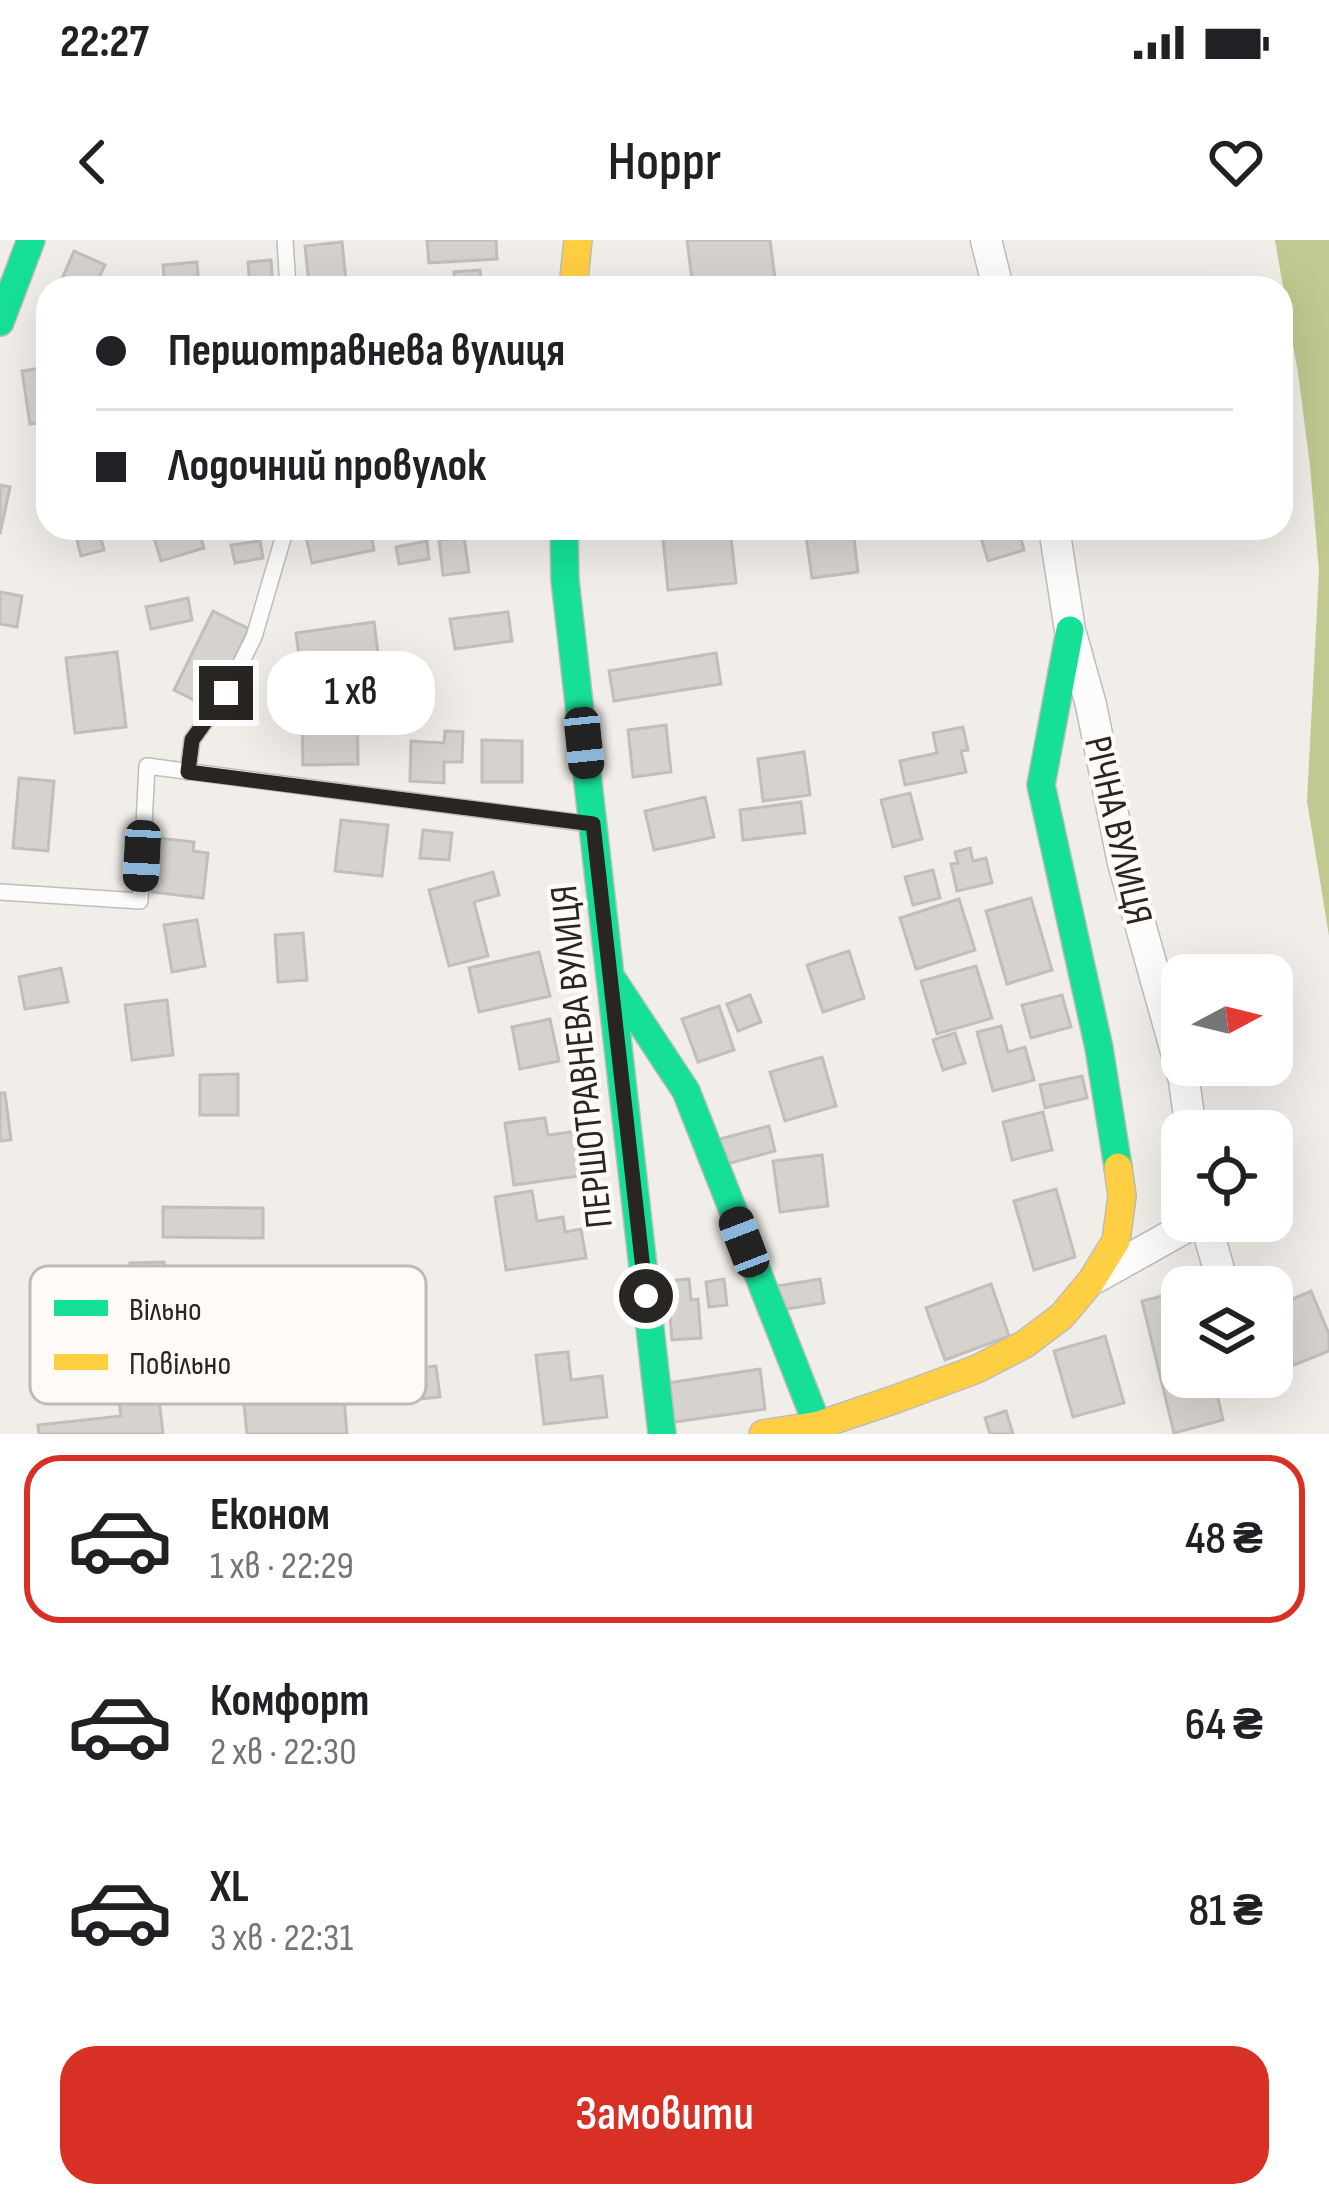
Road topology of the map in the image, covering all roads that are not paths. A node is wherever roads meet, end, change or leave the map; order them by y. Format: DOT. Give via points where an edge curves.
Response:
graph roads {
  1 [pos="31,240"];
  2 [pos="285,240"];
  3 [pos="578,240"];
  4 [pos="986,240"];
  5 [pos="287,276"];
  6 [pos="574,276"];
  7 [pos="995,276"];
  8 [pos="0,322"];
  9 [pos="282,540"];
  10 [pos="564,540"];
  11 [pos="1056,540"];
  12 [pos="1070,630"];
  13 [pos="188,772"];
  14 [pos="593,824"];
  15 [pos="0,892"];
  16 [pos="609,974"];
  17 [pos="1188,1110"];
  18 [pos="1162,1242"];
  19 [pos="1092,1280"];
  20 [pos="820,1430"];
  21 [pos="662,1434"];
  22 [pos="763,1434"];
  1 -- 8 [label="street"];
  2 -- 5 [label="lane"];
  3 -- 6 [label="street"];
  4 -- 7 [label="street"];
  9 -- 13 [label="lane" via="254,637 192,740"];
  10 -- 14 [label="street, ПЕРШОТРАВНЕВА ВУЛИЦЯ"];
  11 -- 12 [label="street, РІЧНА ВУЛИЦЯ"];
  12 -- 17 [label="street, РІЧНА ВУЛИЦЯ"];
  12 -- 19 [label="street" via="1041,785 1100,1048 1122,1196 1116,1241"];
  13 -- 14 [label="lane"];
  13 -- 15 [label="lane" via="147,766 140,901"];
  14 -- 16 [label="street, ПЕРШОТРАВНЕВА ВУЛИЦЯ"];
  16 -- 20 [label="street" via="686,1091"];
  16 -- 21 [label="street, ПЕРШОТРАВНЕВА ВУЛИЦЯ"];
  18 -- 19 [label="street"];
  19 -- 20 [label="street" via="1025,1344"];
  20 -- 22 [label="street"];
}
